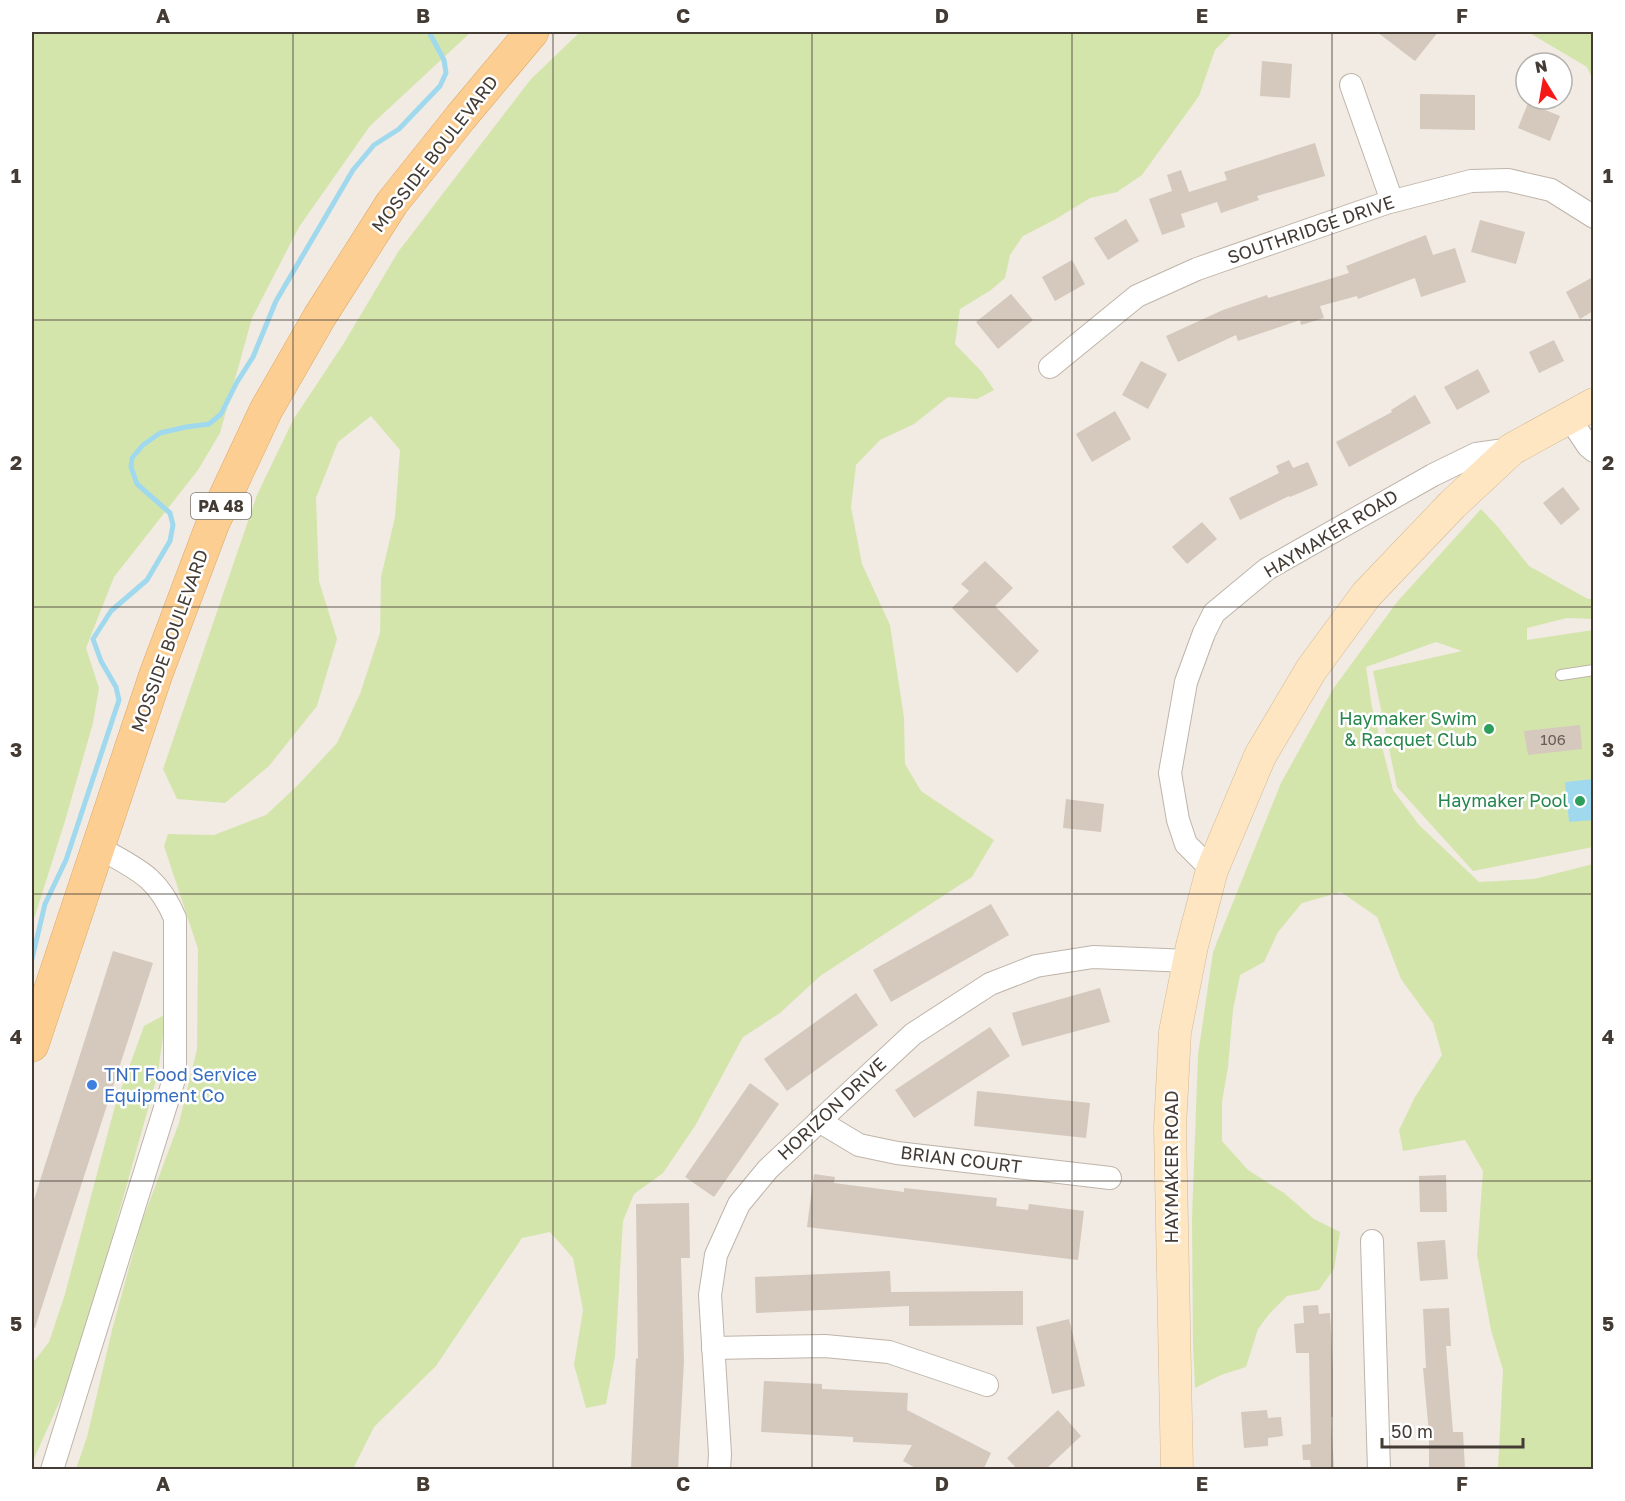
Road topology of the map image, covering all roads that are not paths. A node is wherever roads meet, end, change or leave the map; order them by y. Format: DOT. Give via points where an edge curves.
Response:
graph roads {
  1 [pos="532,32"];
  2 [pos="1351,85"];
  3 [pos="1392,201"];
  4 [pos="1593,217"];
  5 [pos="1050,367"];
  6 [pos="1582,411"];
  7 [pos="1512,449"];
  8 [pos="1593,451"];
  9 [pos="1593,670"];
  10 [pos="1561,675"];
  11 [pos="98,847"];
  12 [pos="1212,870"];
  13 [pos="1189,961"];
  14 [pos="32,1045"];
  15 [pos="819,1121"];
  16 [pos="1110,1178"];
  17 [pos="1372,1242"];
  18 [pos="713,1348"];
  19 [pos="987,1385"];
  20 [pos="52,1470"];
  21 [pos="719,1470"];
  22 [pos="1177,1470"];
  23 [pos="1379,1470"];
  1 -- 11 [label="main road, MOSSIDE BOULEVARD / PA 48" via="392,203 266,410 213,523 156,674"];
  2 -- 3 [label="street"];
  3 -- 4 [label="street, SOUTHRIDGE DRIVE" via="1471,181 1508,180 1551,190"];
  3 -- 5 [label="street, SOUTHRIDGE DRIVE" via="1197,269 1137,296"];
  6 -- 7 [label="main road, HAYMAKER ROAD"];
  6 -- 8 [label="street" via="1588,446"];
  7 -- 12 [label="main road, HAYMAKER ROAD" via="1366,595 1311,670 1260,756"];
  7 -- 12 [label="street, HAYMAKER ROAD" via="1476,454 1433,474 1267,569 1214,613 1186,682 1170,773 1186,844"];
  9 -- 10 [label="lane"];
  11 -- 14 [label="main road, MOSSIDE BOULEVARD / PA 48"];
  11 -- 20 [label="street" via="149,876 168,900 175,918 175,1076"];
  12 -- 13 [label="main road, HAYMAKER ROAD"];
  13 -- 15 [label="street, HORIZON DRIVE" via="1093,957 1036,966 990,984 913,1034"];
  13 -- 22 [label="main road, HAYMAKER ROAD" via="1175,1032 1170,1127"];
  15 -- 16 [label="street, BRIAN COURT" via="859,1145 897,1153"];
  15 -- 18 [label="street, HORIZON DRIVE" via="768,1169 739,1204 716,1255 710,1295"];
  17 -- 23 [label="street"];
  18 -- 19 [label="street" via="825,1346 889,1352"];
  18 -- 21 [label="street, HORIZON DRIVE"];
}
